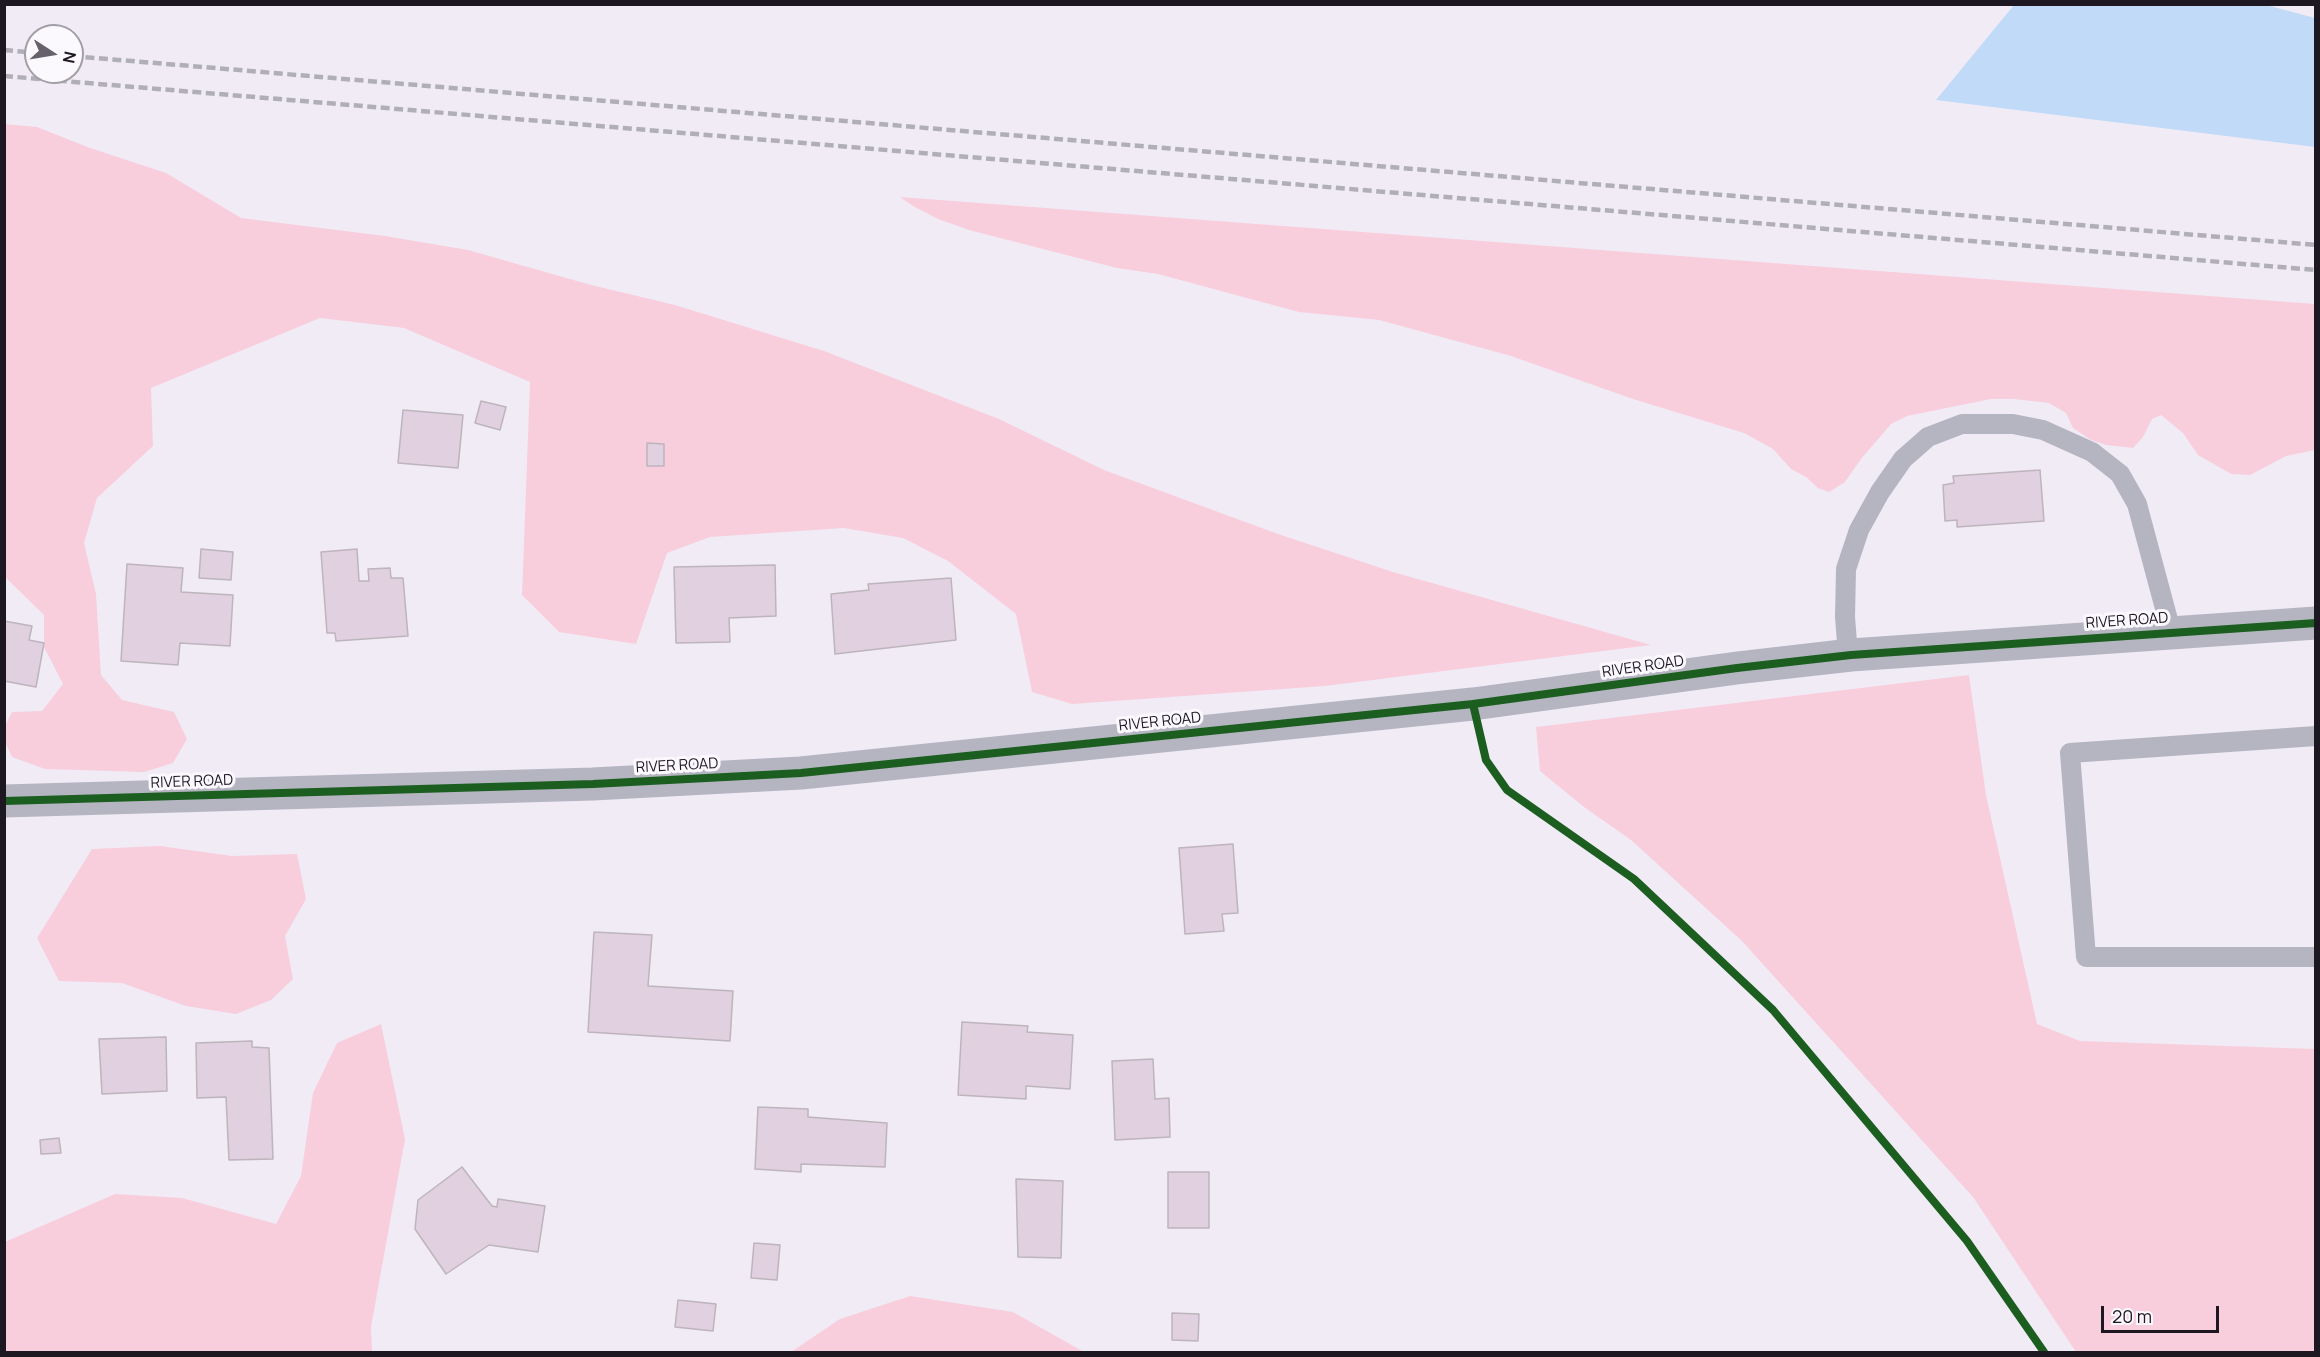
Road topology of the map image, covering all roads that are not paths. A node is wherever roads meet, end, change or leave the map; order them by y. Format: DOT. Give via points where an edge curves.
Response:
graph roads {
  1 [pos="2316,623"];
  2 [pos="2171,631"];
  3 [pos="1848,655"];
  4 [pos="2316,736"];
  5 [pos="4,801"];
  6 [pos="2316,957"];
  1 -- 2 [label="street, RIVER ROAD"];
  2 -- 3 [label="street, RIVER ROAD"];
  2 -- 3 [label="lane" via="2137,504 2120,474 2092,452 2043,430 2013,424 1962,424 1928,437 1903,459 1859,530 1846,569"];
  3 -- 5 [label="street, RIVER ROAD" via="1473,704 801,773 593,784"];
  4 -- 6 [label="lane" via="2070,753 2086,957"];
}
